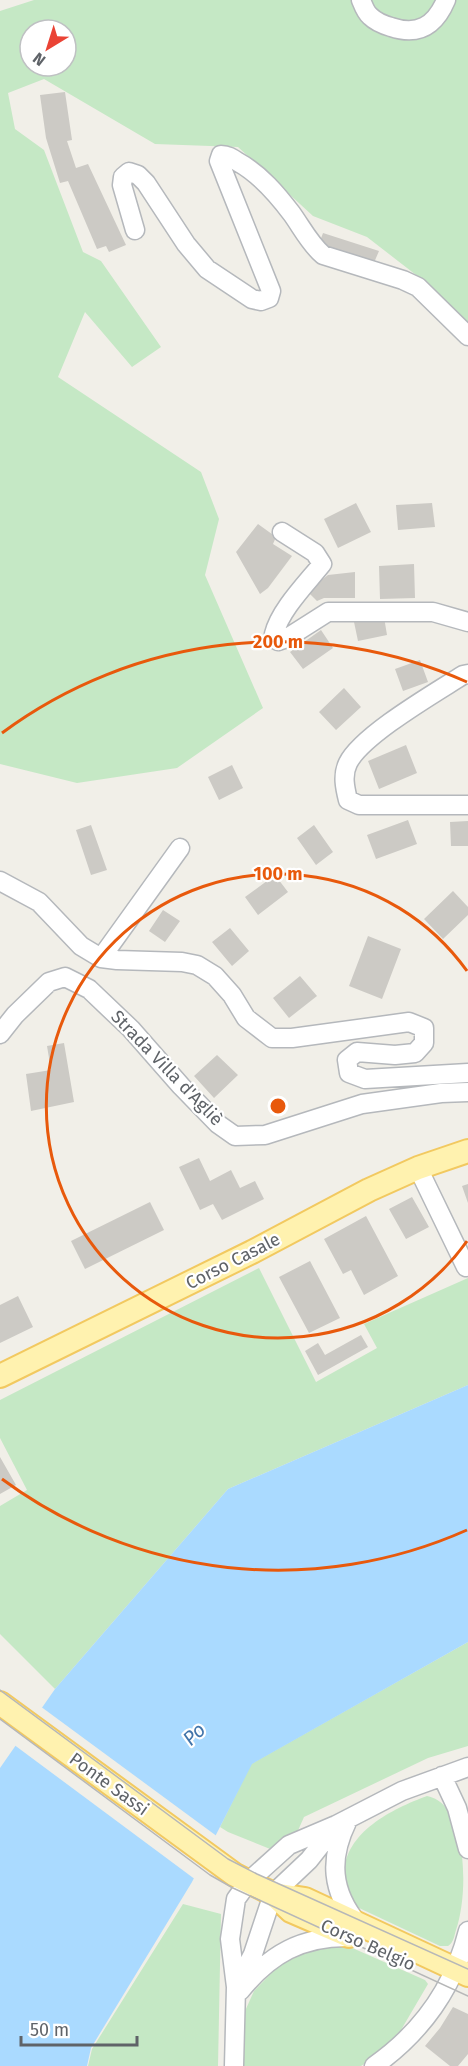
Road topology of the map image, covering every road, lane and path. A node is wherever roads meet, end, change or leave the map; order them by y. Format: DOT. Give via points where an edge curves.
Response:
graph roads {
  1 [pos="361,0"];
  2 [pos="446,0"];
  3 [pos="135,230"];
  4 [pos="468,336"];
  5 [pos="282,532"];
  6 [pos="468,622"];
  7 [pos="468,674"];
  8 [pos="468,805"];
  9 [pos="180,848"];
  10 [pos="0,881"];
  11 [pos="101,958"];
  12 [pos="0,1034"];
  13 [pos="468,1073"];
  14 [pos="468,1092"];
  15 [pos="468,1152"];
  16 [pos="418,1168"];
  17 [pos="466,1267"];
  18 [pos="0,1376"];
  19 [pos="0,1703"];
  20 [pos="468,1767"];
  21 [pos="442,1776"];
  22 [pos="343,1821"];
  23 [pos="468,1849"];
  24 [pos="219,1864"];
  25 [pos="249,1881"];
  26 [pos="273,1893"];
  27 [pos="354,1930"];
  28 [pos="468,1931"];
  29 [pos="460,1979"];
  30 [pos="236,1992"];
  31 [pos="234,2066"];
  32 [pos="374,2066"];
  1 -- 2 [label="street" via="369,15 404,31 420,30 435,20"];
  3 -- 4 [label="street" via="122,185 129,172 146,183 207,269 252,299 269,298 271,291 219,161 221,155 227,155 267,184 323,255 418,287"];
  5 -- 6 [label="street" via="315,553 322,564 276,626 274,634 278,641 328,612 433,612"];
  7 -- 8 [label="street" via="370,738 349,761 345,790 348,800 359,805"];
  9 -- 11 [label="street"];
  10 -- 11 [label="street" via="39,902 81,946"];
  11 -- 13 [label="street" via="197,965 215,976 246,1018 272,1038 409,1022 424,1028 424,1042 415,1053 357,1052 346,1060 349,1073 365,1079"];
  12 -- 14 [label="street, Strada Villa d'Agliè" via="50,982 65,976 89,989 181,1086 235,1136 265,1136 362,1104"];
  15 -- 16 [label="main road, Corso Casale"];
  16 -- 17 [label="street"];
  16 -- 18 [label="main road, Corso Casale"];
  19 -- 24 [label="main road, Ponte Sassi"];
  20 -- 21 [label="street"];
  21 -- 22 [label="street"];
  21 -- 23 [label="street" via="458,1808"];
  22 -- 25 [label="street" via="289,1845"];
  22 -- 26 [label="street"];
  22 -- 27 [label="street" via="336,1849 336,1884"];
  24 -- 25 [label="main road, Corso Belgio"];
  25 -- 26 [label="main road, Corso Belgio"];
  25 -- 30 [label="street" via="236,1899 230,1939"];
  26 -- 27 [label="main road, Corso Belgio" via="291,1911"];
  26 -- 30 [label="street"];
  27 -- 29 [label="main road, Corso Belgio"];
  27 -- 30 [label="street" via="289,1948"];
  28 -- 29 [label="street"];
  29 -- 32 [label="street" via="409,2038"];
  30 -- 31 [label="street"];
}
